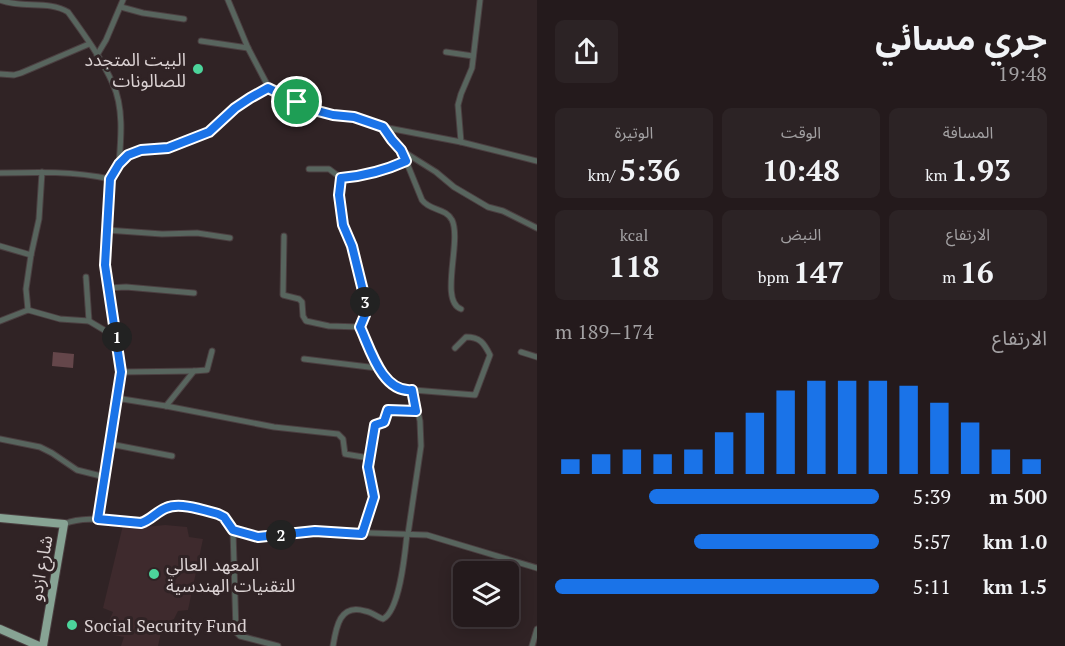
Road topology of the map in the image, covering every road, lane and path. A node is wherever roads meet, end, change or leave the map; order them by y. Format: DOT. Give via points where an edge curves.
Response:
graph roads {
  1 [pos="0,0"];
  2 [pos="228,0"];
  3 [pos="480,0"];
  4 [pos="122,3"];
  5 [pos="184,19"];
  6 [pos="201,41"];
  7 [pos="89,44"];
  8 [pos="248,48"];
  9 [pos="446,52"];
  10 [pos="98,55"];
  11 [pos="473,56"];
  12 [pos="0,74"];
  13 [pos="268,88"];
  14 [pos="383,127"];
  15 [pos="461,142"];
  16 [pos="401,150"];
  17 [pos="406,161"];
  18 [pos="537,161"];
  19 [pos="119,164"];
  20 [pos="309,169"];
  21 [pos="42,172"];
  22 [pos="0,173"];
  23 [pos="341,178"];
  24 [pos="110,179"];
  25 [pos="537,228"];
  26 [pos="106,230"];
  27 [pos="284,236"];
  28 [pos="230,238"];
  29 [pos="0,246"];
  30 [pos="31,255"];
  31 [pos="86,277"];
  32 [pos="108,288"];
  33 [pos="194,293"];
  34 [pos="461,309"];
  35 [pos="28,310"];
  36 [pos="0,321"];
  37 [pos="89,321"];
  38 [pos="360,327"];
  39 [pos="118,343"];
  40 [pos="456,348"];
  41 [pos="212,351"];
  42 [pos="521,352"];
  43 [pos="537,357"];
  44 [pos="304,359"];
  45 [pos="377,368"];
  46 [pos="194,371"];
  47 [pos="121,372"];
  48 [pos="412,390"];
  49 [pos="116,398"];
  50 [pos="166,406"];
  51 [pos="416,411"];
  52 [pos="0,440"];
  53 [pos="110,444"];
  54 [pos="172,456"];
  55 [pos="369,458"];
  56 [pos="105,477"];
  57 [pos="0,518"];
  58 [pos="98,519"];
  59 [pos="64,524"];
  60 [pos="233,530"];
  61 [pos="362,534"];
  62 [pos="407,534"];
  63 [pos="537,568"];
  64 [pos="0,629"];
  65 [pos="537,629"];
  66 [pos="41,646"];
  67 [pos="278,646"];
  68 [pos="333,646"];
  69 [pos="532,646"];
  1 -- 7 [label="street" via="62,7"];
  2 -- 8 [label="street"];
  3 -- 11 [label="street"];
  4 -- 5 [label="street" via="143,13"];
  4 -- 10 [label="street"];
  6 -- 8 [label="street"];
  7 -- 10 [label="street"];
  7 -- 12 [label="street" via="21,73"];
  8 -- 13 [label="street"];
  9 -- 11 [label="street"];
  10 -- 19 [label="street" via="118,102"];
  11 -- 15 [label="street" via="458,105"];
  13 -- 14 [label="street" via="314,110"];
  13 -- 19 [label="street" via="235,108 209,132 168,148 141,150"];
  14 -- 15 [label="street"];
  14 -- 16 [label="street"];
  15 -- 18 [label="street"];
  16 -- 17 [label="street"];
  16 -- 25 [label="street" via="453,187"];
  17 -- 23 [label="street" via="375,174"];
  17 -- 34 [label="street" via="422,200 446,213 455,228 451,284 453,304"];
  19 -- 24 [label="street"];
  20 -- 23 [label="street" via="328,169"];
  21 -- 22 [label="street"];
  21 -- 24 [label="street"];
  21 -- 30 [label="street" via="39,219"];
  23 -- 38 [label="street" via="343,225 366,303"];
  24 -- 26 [label="street"];
  26 -- 28 [label="street"];
  26 -- 32 [label="street"];
  27 -- 38 [label="street" via="283,295 302,302 306,321"];
  29 -- 30 [label="street"];
  30 -- 35 [label="street" via="26,289"];
  31 -- 37 [label="street"];
  32 -- 33 [label="street" via="126,286"];
  32 -- 39 [label="street"];
  35 -- 36 [label="street"];
  35 -- 37 [label="street" via="60,319"];
  37 -- 39 [label="street"];
  38 -- 45 [label="street"];
  39 -- 47 [label="street"];
  40 -- 48 [label="street" via="466,337 475,337 490,355 477,394"];
  41 -- 46 [label="street" via="207,370"];
  42 -- 43 [label="street"];
  44 -- 45 [label="street"];
  45 -- 48 [label="street" via="398,386"];
  46 -- 47 [label="street"];
  46 -- 50 [label="street"];
  47 -- 49 [label="street"];
  48 -- 51 [label="street"];
  49 -- 50 [label="street"];
  49 -- 53 [label="street"];
  50 -- 55 [label="street" via="274,427 338,434 343,439 345,454"];
  51 -- 55 [label="street" via="386,412 384,422 375,425"];
  51 -- 62 [label="street" via="421,446"];
  52 -- 56 [label="street" via="40,447 77,470"];
  53 -- 54 [label="street"];
  53 -- 56 [label="street"];
  55 -- 61 [label="street" via="374,497"];
  56 -- 58 [label="street"];
  57 -- 59 [label="main road, شارع ازدو"];
  58 -- 59 [label="street"];
  58 -- 60 [label="street" via="141,523 176,506 218,514"];
  59 -- 66 [label="main road, شارع ازدو"];
  60 -- 61 [label="street" via="258,537 315,531"];
  60 -- 67 [label="street" via="236,632"];
  61 -- 62 [label="street"];
  62 -- 63 [label="street" via="427,535"];
  62 -- 68 [label="street" via="400,583 389,614 383,619 365,610 345,612"];
  64 -- 66 [label="main road"];
  65 -- 69 [label="street"];
}
